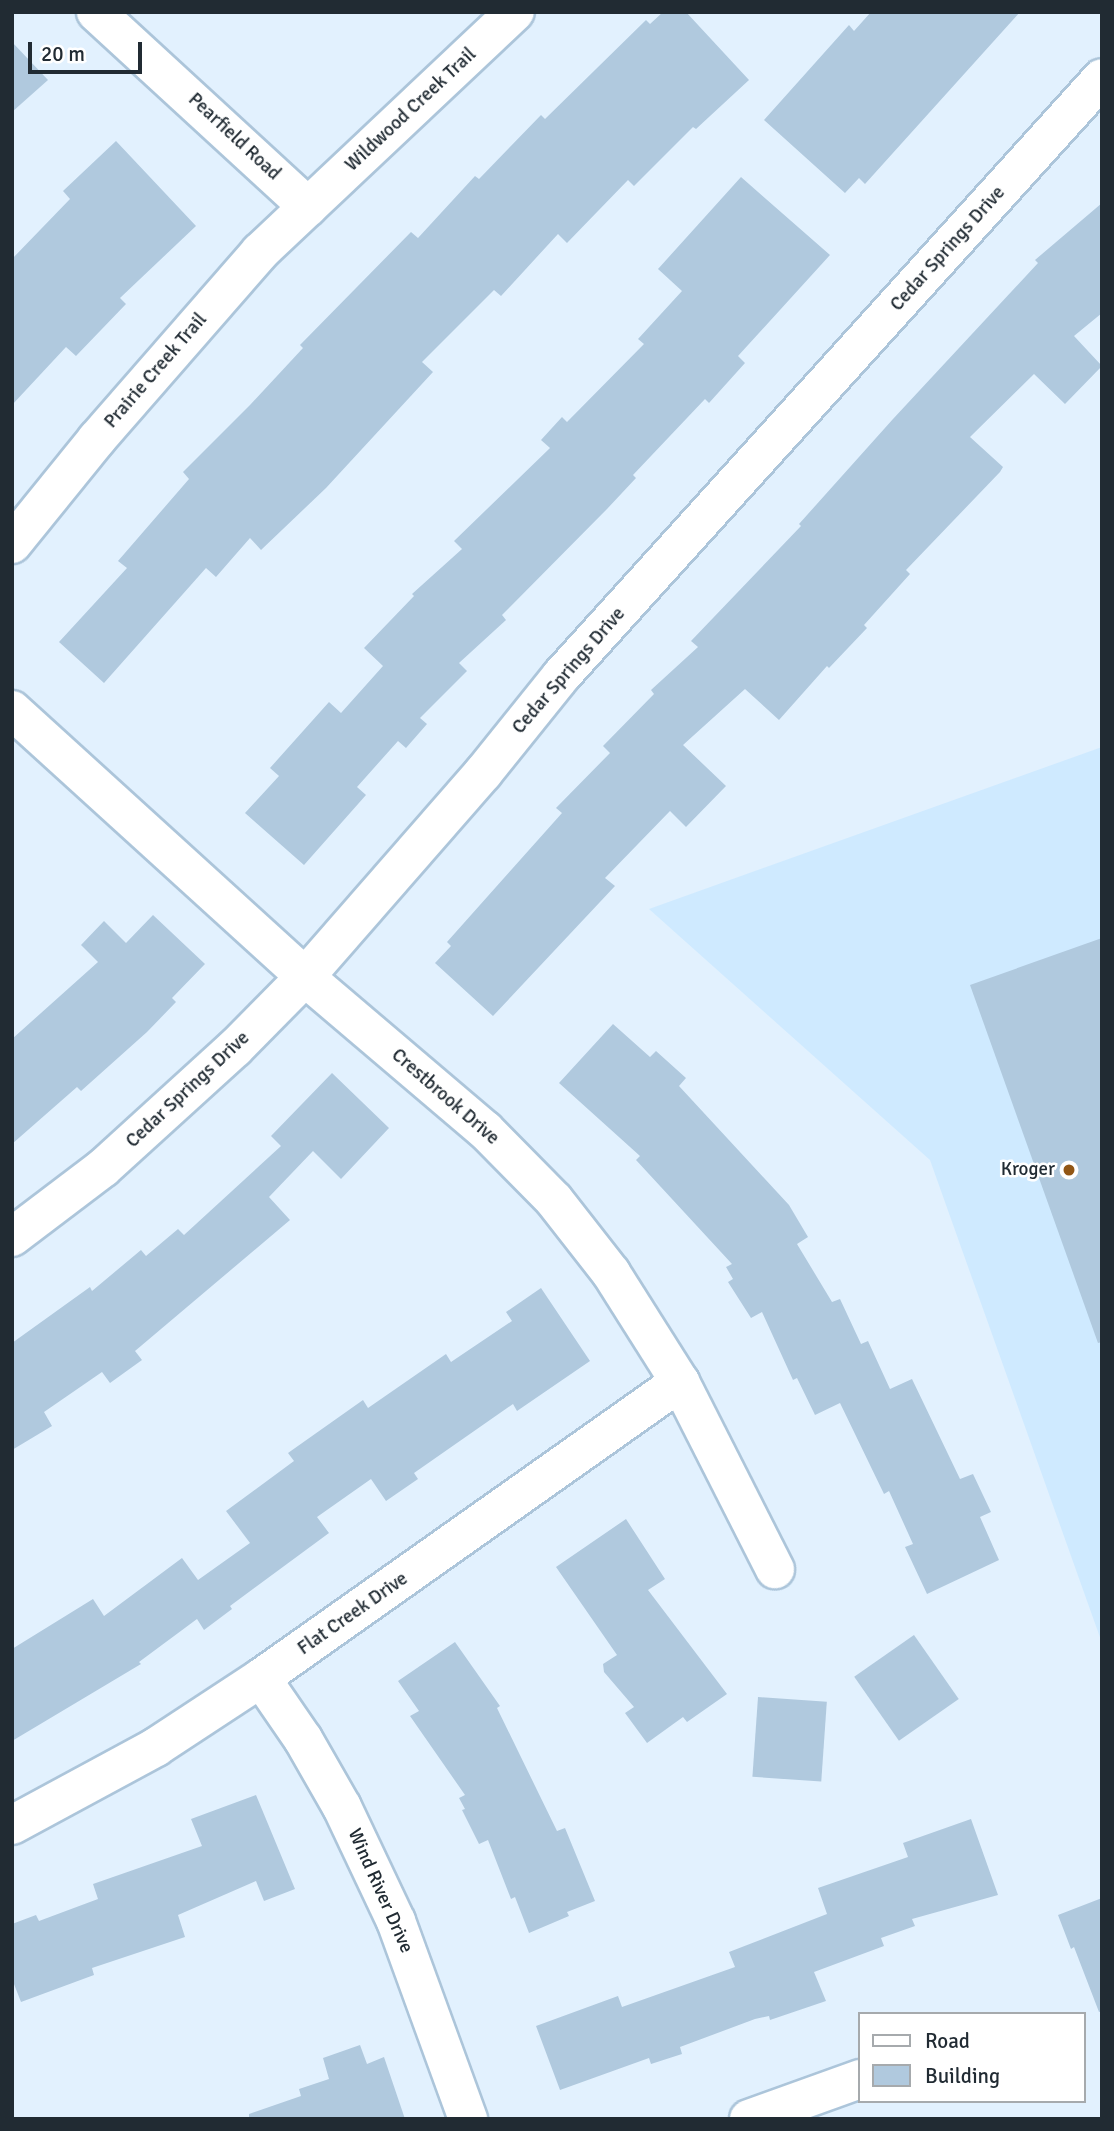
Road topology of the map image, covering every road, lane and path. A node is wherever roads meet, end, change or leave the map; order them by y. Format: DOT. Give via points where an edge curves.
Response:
graph roads {
  1 [pos="96,12"];
  2 [pos="515,12"];
  3 [pos="1102,78"];
  4 [pos="308,207"];
  5 [pos="12,544"];
  6 [pos="12,710"];
  7 [pos="305,977"];
  8 [pos="12,1237"];
  9 [pos="680,1382"];
  10 [pos="775,1569"];
  11 [pos="261,1678"];
  12 [pos="12,1825"];
  13 [pos="858,2080"];
  14 [pos="468,2119"];
  15 [pos="749,2119"];
  1 -- 4 [label="street, Pearfield Road"];
  2 -- 4 [label="street, Wildwood Creek Trail"];
  3 -- 7 [label="street, Cedar Springs Drive" via="561,676 483,774"];
  4 -- 5 [label="street, Prairie Creek Trail" via="251,263"];
  6 -- 7 [label="street, Crestbrook Drive"];
  7 -- 8 [label="street, Cedar Springs Drive" via="103,1168"];
  7 -- 9 [label="street, Crestbrook Drive" via="485,1130 554,1200 611,1273"];
  9 -- 10 [label="street, Crestbrook Drive"];
  9 -- 11 [label="street, Flat Creek Drive"];
  11 -- 12 [label="street, Flat Creek Drive" via="156,1747"];
  11 -- 14 [label="street, Wind River Drive" via="342,1807 396,1921"];
  13 -- 15 [label="street"];
}
